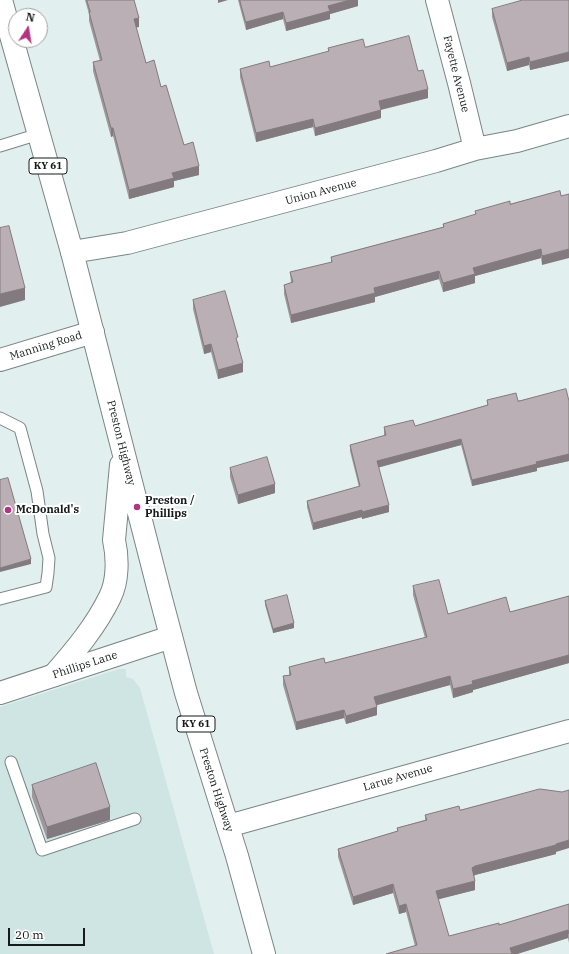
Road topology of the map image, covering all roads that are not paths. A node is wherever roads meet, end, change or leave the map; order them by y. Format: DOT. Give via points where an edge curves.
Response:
graph roads {
  1 [pos="1,0"];
  2 [pos="437,0"];
  3 [pos="569,126"];
  4 [pos="39,134"];
  5 [pos="0,146"];
  6 [pos="475,149"];
  7 [pos="72,252"];
  8 [pos="93,332"];
  9 [pos="0,360"];
  10 [pos="0,418"];
  11 [pos="122,448"];
  12 [pos="0,599"];
  13 [pos="171,637"];
  14 [pos="54,675"];
  15 [pos="0,694"];
  16 [pos="569,731"];
  17 [pos="11,762"];
  18 [pos="134,819"];
  19 [pos="228,826"];
  20 [pos="264,954"];
  1 -- 4 [label="main road, Preston Highway / KY 61"];
  2 -- 6 [label="main road, Fayette Avenue"];
  3 -- 6 [label="main road, Union Avenue"];
  4 -- 5 [label="lane"];
  4 -- 7 [label="main road, Preston Highway / KY 61"];
  6 -- 7 [label="main road, Union Avenue" via="436,162 126,243"];
  7 -- 8 [label="main road, Preston Highway / KY 61"];
  8 -- 9 [label="main road, Manning Road"];
  8 -- 11 [label="main road, Preston Highway / KY 61"];
  10 -- 12 [label="lane" via="20,428 37,490 49,558 46,586"];
  11 -- 13 [label="main road, Preston Highway / KY 61"];
  11 -- 14 [label="main road" via="114,540 116,574 110,596 83,642"];
  13 -- 14 [label="main road, Phillips Lane"];
  13 -- 19 [label="main road, Preston Highway / KY 61"];
  14 -- 15 [label="main road, Phillips Lane"];
  16 -- 19 [label="main road, Larue Avenue"];
  17 -- 18 [label="lane" via="42,850"];
  19 -- 20 [label="main road, Preston Highway / KY 61"];
}
